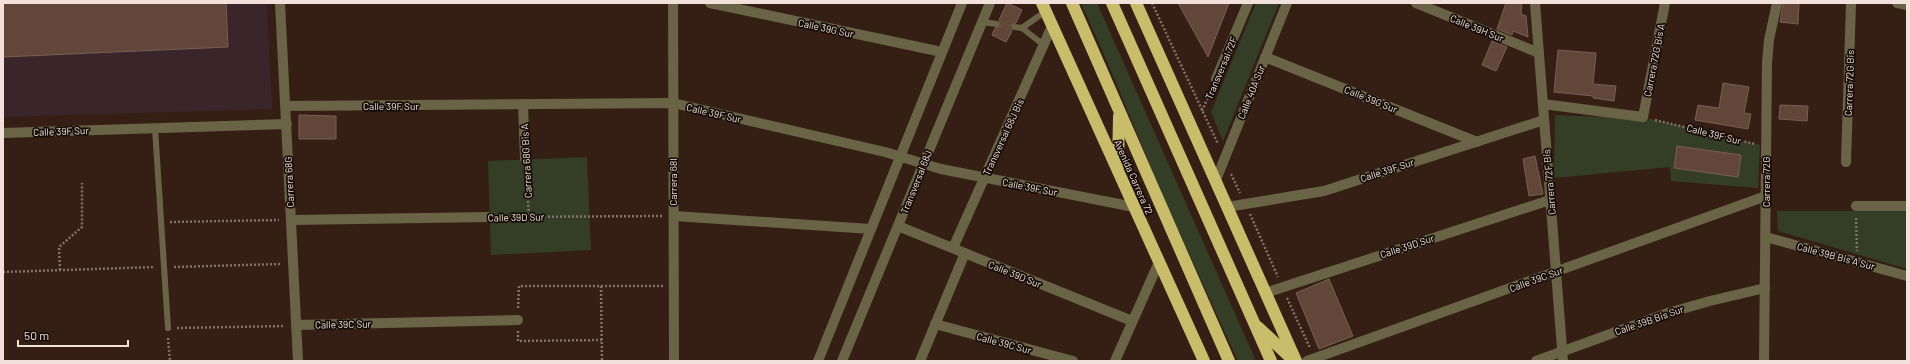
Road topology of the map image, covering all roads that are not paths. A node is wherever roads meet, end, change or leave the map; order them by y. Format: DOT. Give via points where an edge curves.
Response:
graph roads {
  1 [pos="280,3"];
  2 [pos="673,3"];
  3 [pos="710,3"];
  4 [pos="962,3"];
  5 [pos="990,3"];
  6 [pos="1072,3"];
  7 [pos="1112,3"];
  8 [pos="1136,3"];
  9 [pos="1248,3"];
  10 [pos="1287,3"];
  11 [pos="1416,3"];
  12 [pos="1535,3"];
  13 [pos="1665,3"];
  14 [pos="1777,3"];
  15 [pos="1851,3"];
  16 [pos="1897,3"];
  17 [pos="1907,5"];
  18 [pos="1044,7"];
  19 [pos="982,22"];
  20 [pos="997,24"];
  21 [pos="1052,26"];
  22 [pos="1014,27"];
  23 [pos="1022,28"];
  24 [pos="1045,46"];
  25 [pos="942,52"];
  26 [pos="1539,53"];
  27 [pos="1265,57"];
  28 [pos="1216,79"];
  29 [pos="673,103"];
  30 [pos="523,104"];
  31 [pos="1543,104"];
  32 [pos="286,106"];
  33 [pos="1120,111"];
  34 [pos="1544,120"];
  35 [pos="287,124"];
  36 [pos="155,128"];
  37 [pos="3,133"];
  38 [pos="1477,142"];
  39 [pos="900,157"];
  40 [pos="525,160"];
  41 [pos="1846,162"];
  42 [pos="923,164"];
  43 [pos="1117,172"];
  44 [pos="984,178"];
  45 [pos="1216,180"];
  46 [pos="1766,196"];
  47 [pos="1550,200"];
  48 [pos="1856,206"];
  49 [pos="1907,206"];
  50 [pos="1134,207"];
  51 [pos="1227,207"];
  52 [pos="674,216"];
  53 [pos="490,217"];
  54 [pos="291,220"];
  55 [pos="898,226"];
  56 [pos="871,229"];
  57 [pos="1766,237"];
  58 [pos="952,248"];
  59 [pos="965,253"];
  60 [pos="1159,262"];
  61 [pos="1557,271"];
  62 [pos="1907,276"];
  63 [pos="1765,288"];
  64 [pos="1265,293"];
  65 [pos="518,320"];
  66 [pos="1132,321"];
  67 [pos="1253,323"];
  68 [pos="935,324"];
  69 [pos="296,325"];
  70 [pos="168,328"];
  71 [pos="1562,356"];
  72 [pos="1311,360"];
  73 [pos="298,361"];
  74 [pos="674,361"];
  75 [pos="818,361"];
  76 [pos="842,361"];
  77 [pos="920,361"];
  78 [pos="1073,361"];
  79 [pos="1115,361"];
  80 [pos="1204,361"];
  81 [pos="1229,361"];
  82 [pos="1271,361"];
  83 [pos="1295,361"];
  84 [pos="1536,361"];
  85 [pos="1764,361"];
  1 -- 32 [label="street, Carrera 68G"];
  2 -- 29 [label="street, Carrera 68I"];
  3 -- 25 [label="street, Calle 39G Sur"];
  4 -- 25 [label="street"];
  5 -- 19 [label="street, Transversal 68J"];
  6 -- 33 [label="highway, Avenida Carrera 72"];
  7 -- 67 [label="highway"];
  8 -- 45 [label="highway"];
  9 -- 28 [label="street, Transversal 72F"];
  10 -- 27 [label="street, Calle 40A Sur"];
  11 -- 26 [label="street, Calle 39H Sur"];
  12 -- 26 [label="street, Carrera 72F Bis"];
  13 -- 31 [label="street, Carrera 72G Bis A" via="1643,116"];
  14 -- 46 [label="street, Carrera 72G" via="1767,63"];
  15 -- 41 [label="street, Carrera 72G Bis"];
  16 -- 17 [label="street"];
  18 -- 21 [label="highway, Avenida Carrera 72"];
  18 -- 23 [label="lane"];
  19 -- 20 [label="lane"];
  19 -- 42 [label="street, Transversal 68J"];
  21 -- 24 [label="street, Transversal 68J Bis"];
  21 -- 43 [label="highway, Avenida Carrera 72" via="1097,122"];
  22 -- 23 [label="lane"];
  23 -- 24 [label="lane"];
  24 -- 44 [label="street, Transversal 68J Bis"];
  25 -- 39 [label="street"];
  26 -- 31 [label="street, Carrera 72F Bis"];
  27 -- 38 [label="street, Calle 39G Sur"];
  27 -- 45 [label="street, Calle 40A Sur"];
  29 -- 30 [label="street, Calle 39F Sur"];
  29 -- 39 [label="street, Calle 39F Sur"];
  29 -- 52 [label="street, Carrera 68I"];
  30 -- 32 [label="street, Calle 39F Sur"];
  30 -- 40 [label="street, Carrera 68G Bis A"];
  31 -- 34 [label="street, Carrera 72F Bis"];
  32 -- 35 [label="street, Carrera 68G"];
  33 -- 43 [label="highway"];
  33 -- 81 [label="highway, Avenida Carrera 72"];
  34 -- 38 [label="street, Calle 39F Sur"];
  34 -- 47 [label="street, Carrera 72F Bis"];
  35 -- 36 [label="street, Calle 39F Sur"];
  35 -- 54 [label="street, Carrera 68G"];
  36 -- 37 [label="street, Calle 39F Sur"];
  36 -- 70 [label="lane"];
  38 -- 51 [label="street, Calle 39F Sur" via="1324,191"];
  39 -- 42 [label="street, Calle 39F Sur"];
  39 -- 56 [label="street"];
  42 -- 44 [label="street, Calle 39F Sur"];
  42 -- 55 [label="street, Transversal 68J"];
  43 -- 50 [label="highway, Avenida Carrera 72"];
  44 -- 50 [label="street, Calle 39F Sur"];
  44 -- 58 [label="street, Transversal 68J Bis"];
  45 -- 51 [label="highway"];
  46 -- 57 [label="street, Carrera 72G"];
  46 -- 61 [label="street, Calle 39C Sur"];
  47 -- 61 [label="street, Carrera 72F Bis"];
  47 -- 64 [label="street, Calle 39D Sur"];
  48 -- 49 [label="street"];
  50 -- 60 [label="highway, Avenida Carrera 72"];
  51 -- 64 [label="highway"];
  52 -- 56 [label="street"];
  52 -- 74 [label="street, Carrera 68I"];
  53 -- 54 [label="street, Calle 39D Sur"];
  54 -- 69 [label="street, Carrera 68G"];
  55 -- 58 [label="street, Calle 39D Sur"];
  55 -- 76 [label="street, Transversal 68J"];
  56 -- 75 [label="street"];
  57 -- 62 [label="street, Calle 39B Bis A Sur"];
  57 -- 63 [label="street, Carrera 72G"];
  58 -- 59 [label="street, Calle 39D Sur"];
  59 -- 66 [label="street, Calle 39D Sur"];
  59 -- 68 [label="street"];
  60 -- 66 [label="street"];
  60 -- 80 [label="highway, Avenida Carrera 72"];
  61 -- 71 [label="street, Carrera 72F Bis"];
  61 -- 72 [label="street, Calle 39C Sur"];
  63 -- 71 [label="street, Calle 39B Bis Sur" via="1668,313"];
  63 -- 85 [label="street, Carrera 72G"];
  64 -- 83 [label="highway"];
  65 -- 69 [label="street, Calle 39C Sur"];
  66 -- 79 [label="street"];
  67 -- 82 [label="highway"];
  67 -- 83 [label="highway"];
  68 -- 77 [label="street"];
  68 -- 78 [label="street, Calle 39C Sur"];
  69 -- 73 [label="street, Carrera 68G"];
  71 -- 84 [label="street, Calle 39B Bis Sur"];
}
